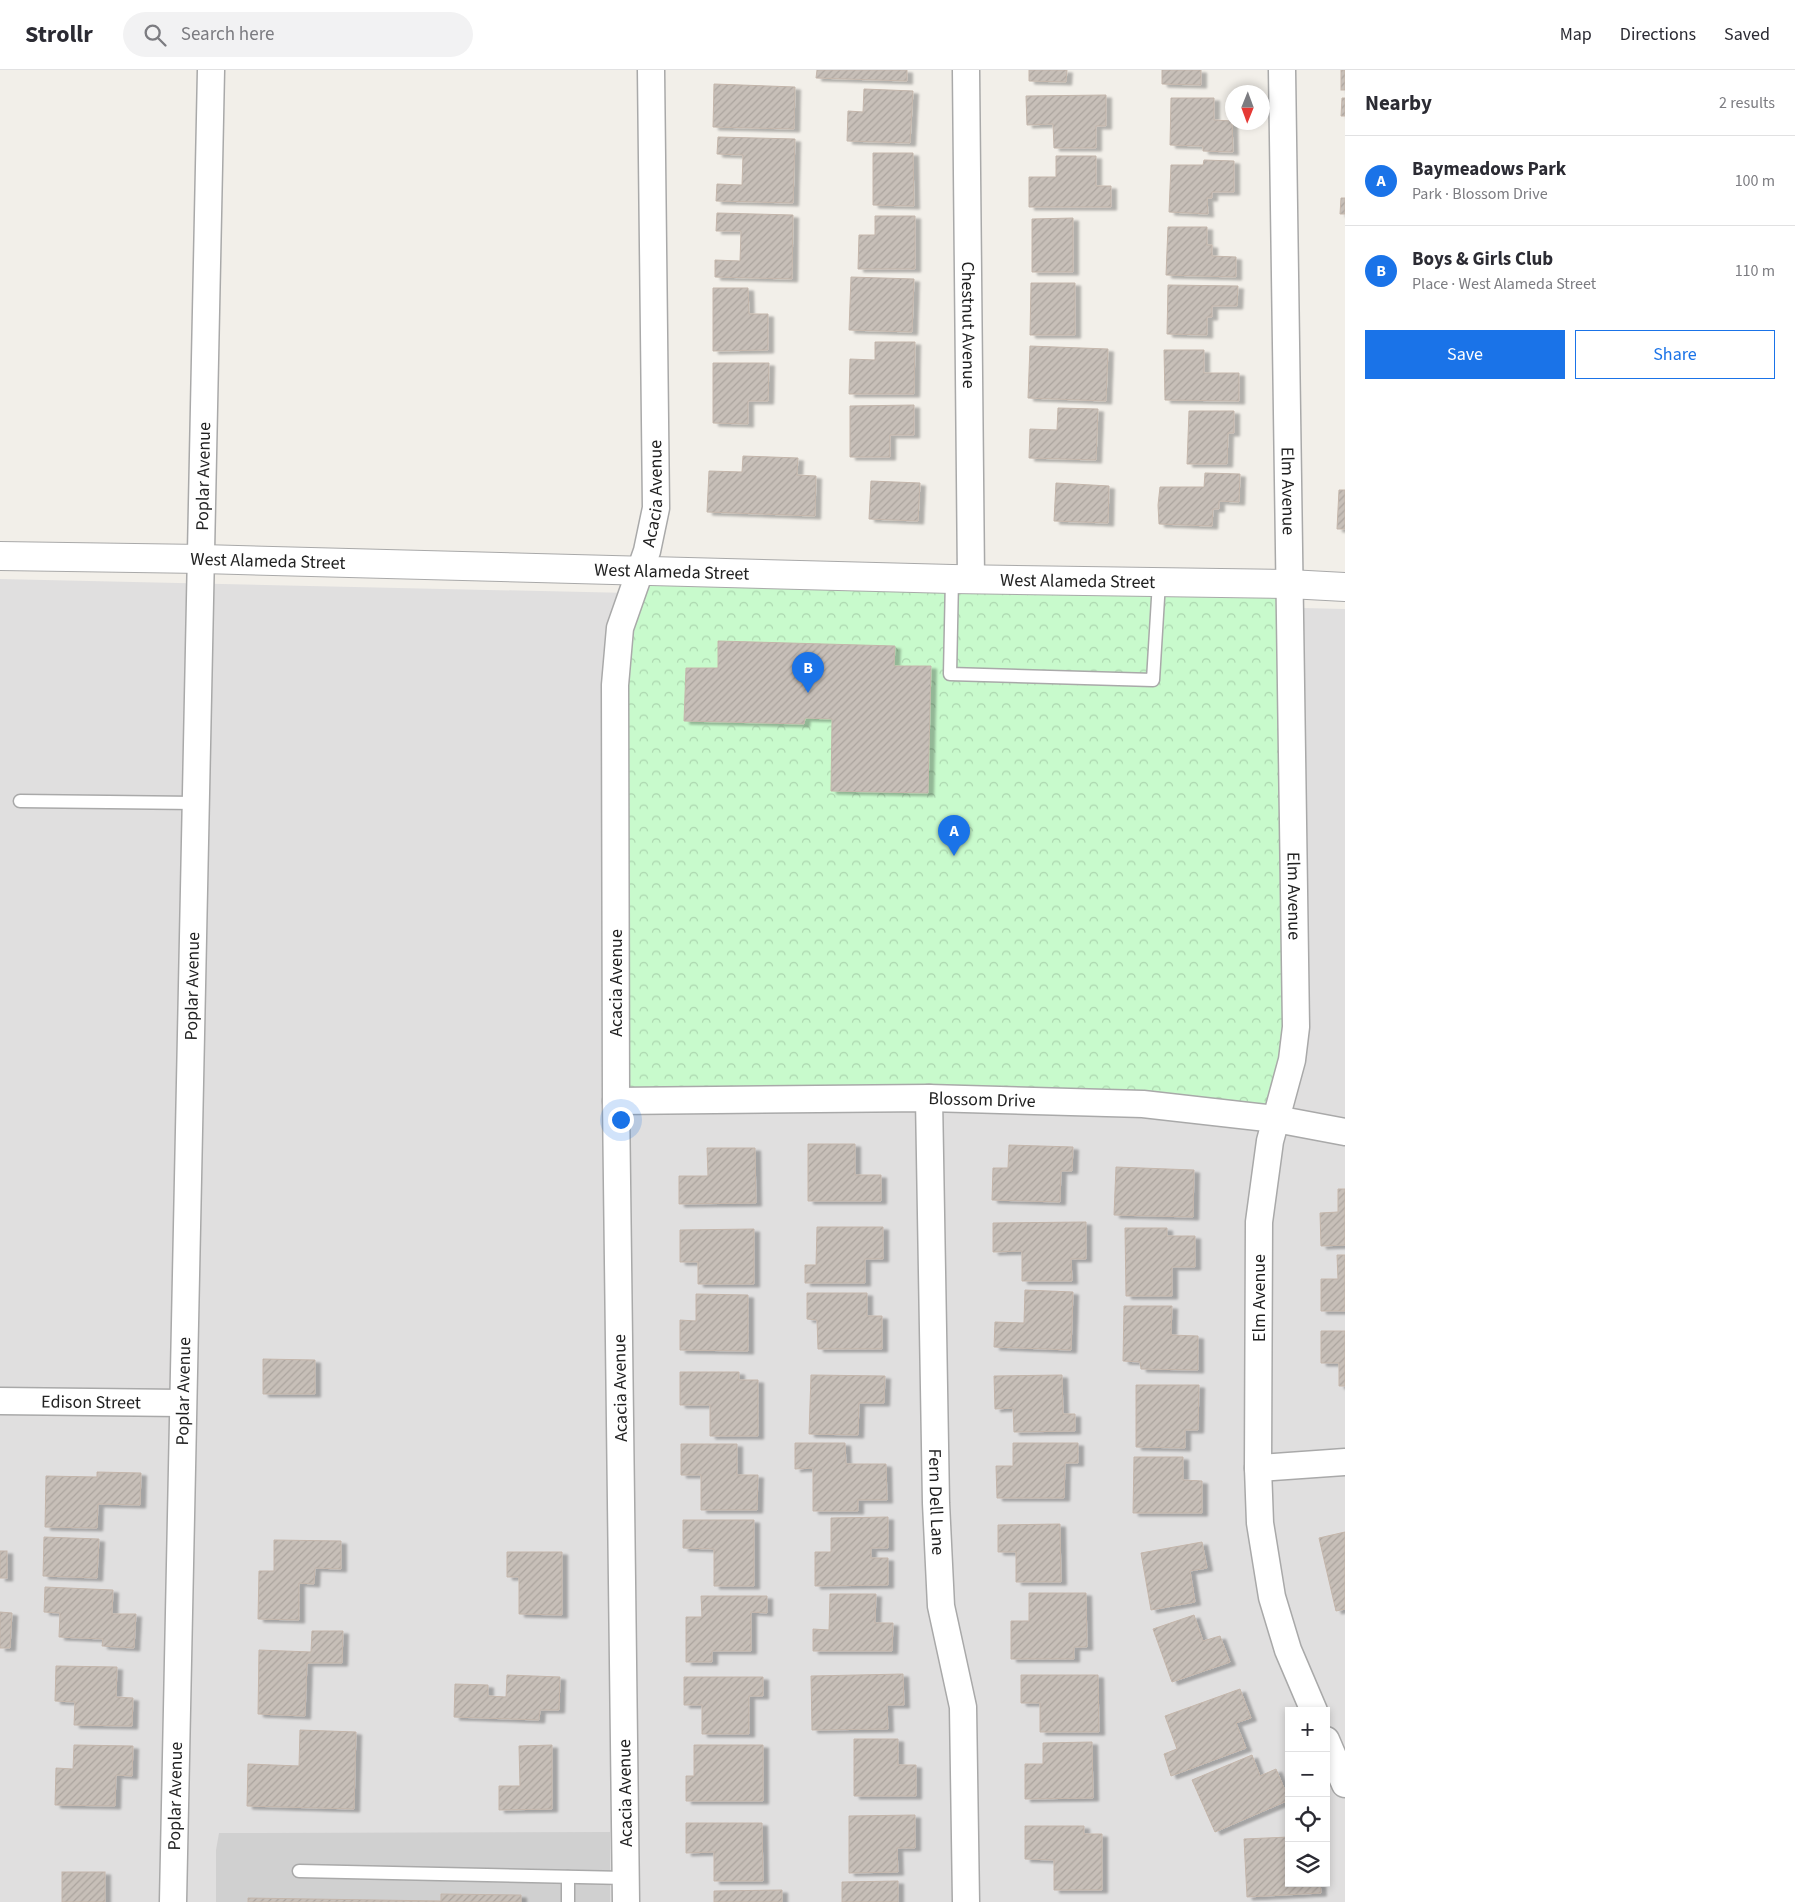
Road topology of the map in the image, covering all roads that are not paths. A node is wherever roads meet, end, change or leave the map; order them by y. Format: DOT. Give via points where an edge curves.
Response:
graph roads {
  1 [pos="211,70"];
  2 [pos="650,70"];
  3 [pos="966,70"];
  4 [pos="1282,70"];
  5 [pos="0,556"];
  6 [pos="202,559"];
  7 [pos="640,570"];
  8 [pos="962,579"];
  9 [pos="1159,582"];
  10 [pos="1289,584"];
  11 [pos="1345,587"];
  12 [pos="20,801"];
  13 [pos="196,804"];
  14 [pos="929,1098"];
  15 [pos="616,1101"];
  16 [pos="1276,1119"];
  17 [pos="1345,1132"];
  18 [pos="0,1401"];
  19 [pos="182,1403"];
  20 [pos="1345,1462"];
  21 [pos="1258,1468"];
  22 [pos="1312,1707"];
  23 [pos="1330,1749"];
  24 [pos="1345,1784"];
  25 [pos="300,1871"];
  26 [pos="568,1877"];
  27 [pos="626,1890"];
  28 [pos="173,1902"];
  29 [pos="568,1902"];
  30 [pos="966,1902"];
  1 -- 6 [label="street, Poplar Avenue"];
  2 -- 7 [label="street, Acacia Avenue" via="656,508"];
  3 -- 8 [label="street, Chestnut Avenue"];
  4 -- 10 [label="street, Elm Avenue"];
  5 -- 6 [label="street, West Alameda Street"];
  6 -- 7 [label="street, West Alameda Street"];
  6 -- 13 [label="street, Poplar Avenue"];
  7 -- 8 [label="street, West Alameda Street"];
  7 -- 15 [label="street, Acacia Avenue" via="620,628 615,685"];
  8 -- 9 [label="street, West Alameda Street"];
  8 -- 9 [label="lane" via="950,674 1154,680"];
  9 -- 10 [label="street, West Alameda Street"];
  10 -- 11 [label="street, West Alameda Street"];
  10 -- 16 [label="street, Elm Avenue" via="1296,1027 1292,1060"];
  12 -- 13 [label="lane"];
  13 -- 19 [label="street, Poplar Avenue"];
  14 -- 15 [label="street, Blossom Drive"];
  14 -- 16 [label="street, Blossom Drive" via="1143,1104"];
  14 -- 30 [label="street, Fern Dell Lane" via="941,1606 963,1708"];
  15 -- 27 [label="street, Acacia Avenue"];
  16 -- 17 [label="street, Blossom Drive"];
  16 -- 21 [label="street, Elm Avenue" via="1259,1222"];
  18 -- 19 [label="street, Edison Street"];
  19 -- 28 [label="street, Poplar Avenue"];
  20 -- 21 [label="street"];
  21 -- 22 [label="street, Elm Avenue" via="1260,1523 1272,1597 1288,1650"];
  23 -- 24 [label="street"];
  25 -- 26 [label="lane"];
  26 -- 27 [label="lane"];
  26 -- 29 [label="lane"];
}
